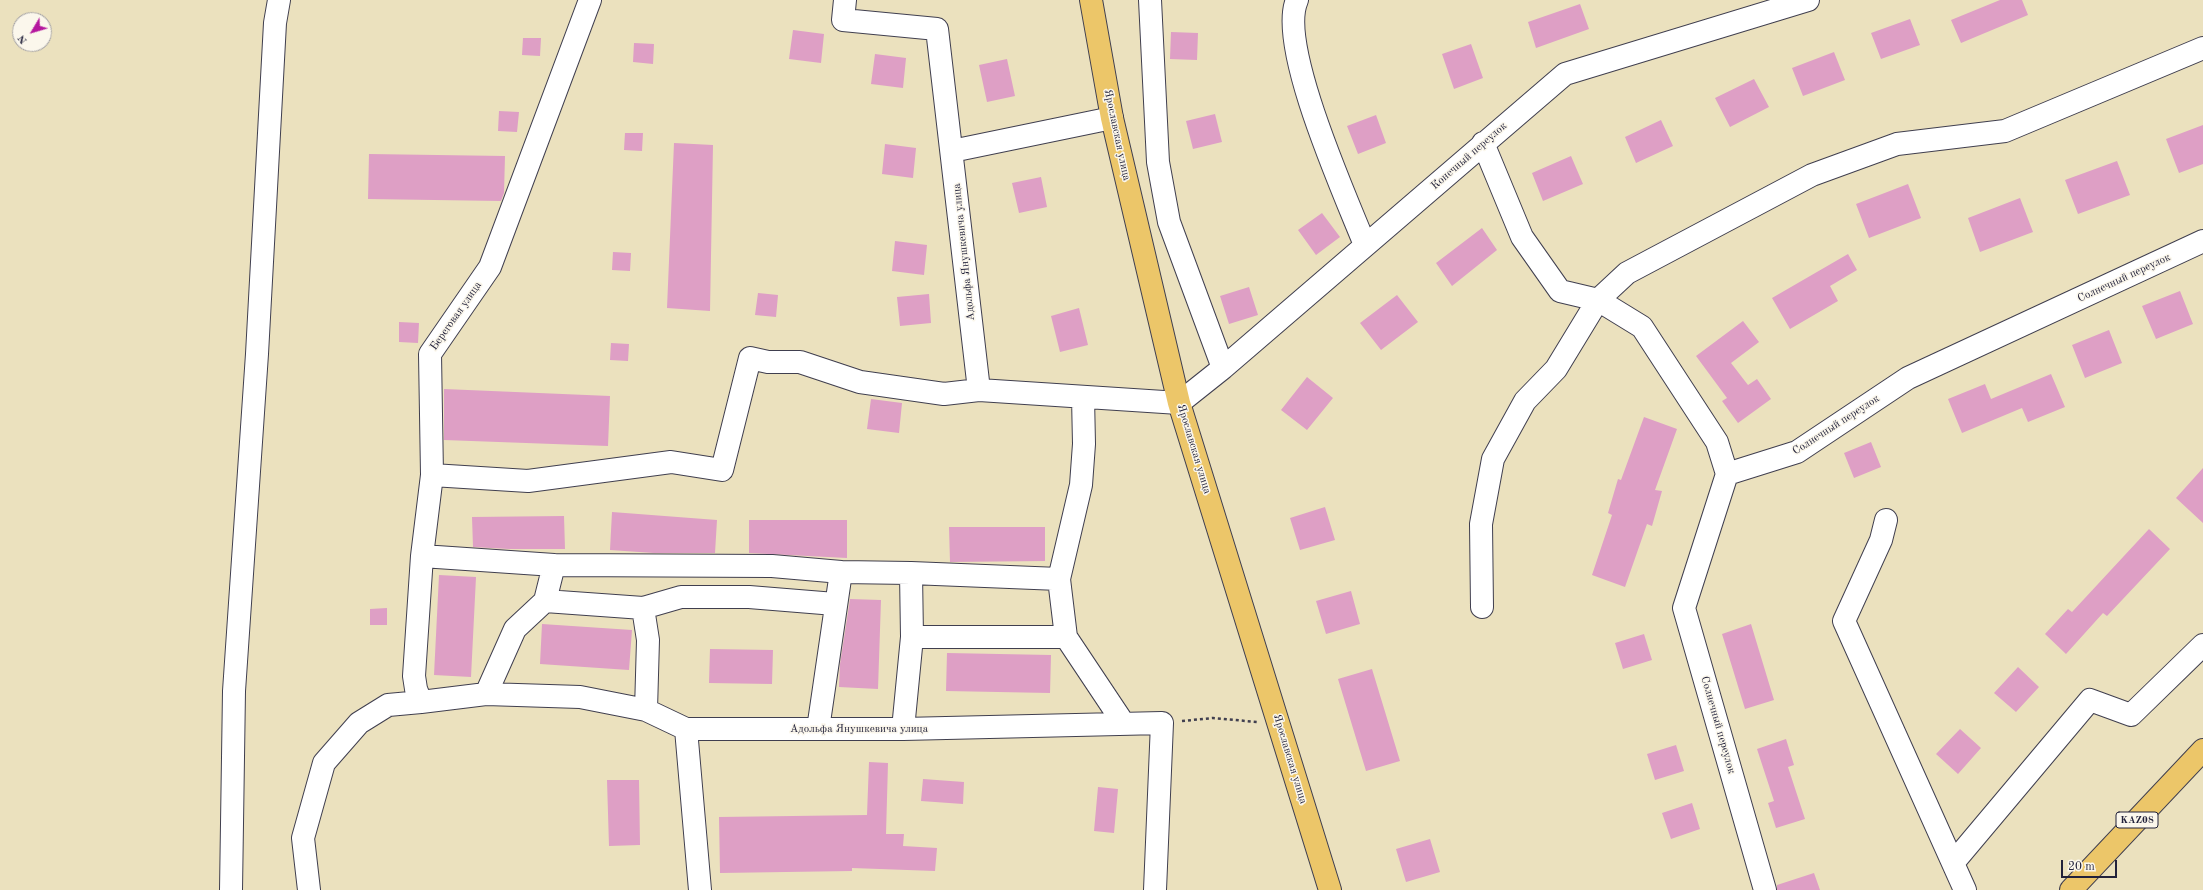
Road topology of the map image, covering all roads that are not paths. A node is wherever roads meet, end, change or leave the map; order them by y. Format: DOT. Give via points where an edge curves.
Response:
graph roads {
  1 [pos="279,0"];
  2 [pos="590,0"];
  3 [pos="845,0"];
  4 [pos="1091,0"];
  5 [pos="1150,0"];
  6 [pos="1297,0"];
  7 [pos="1808,0"];
  8 [pos="2203,48"];
  9 [pos="1112,118"];
  10 [pos="1483,143"];
  11 [pos="952,151"];
  12 [pos="2203,241"];
  13 [pos="1365,245"];
  14 [pos="1598,300"];
  15 [pos="1223,368"];
  16 [pos="979,390"];
  17 [pos="1083,398"];
  18 [pos="1180,403"];
  19 [pos="1727,474"];
  20 [pos="432,475"];
  21 [pos="1886,520"];
  22 [pos="422,556"];
  23 [pos="554,565"];
  24 [pos="841,572"];
  25 [pos="911,573"];
  26 [pos="1059,579"];
  27 [pos="545,601"];
  28 [pos="834,604"];
  29 [pos="643,608"];
  30 [pos="1482,608"];
  31 [pos="912,637"];
  32 [pos="1066,637"];
  33 [pos="2203,645"];
  34 [pos="486,694"];
  35 [pos="421,702"];
  36 [pos="646,710"];
  37 [pos="1124,724"];
  38 [pos="686,729"];
  39 [pos="818,729"];
  40 [pos="903,729"];
  41 [pos="2201,755"];
  42 [pos="1953,863"];
  43 [pos="232,890"];
  44 [pos="309,890"];
  45 [pos="700,890"];
  46 [pos="1155,890"];
  47 [pos="1330,890"];
  48 [pos="1766,890"];
  49 [pos="1965,890"];
  50 [pos="2071,890"];
  1 -- 43 [label="street" via="275,23 258,347 234,691"];
  2 -- 20 [label="street, Береговая улица" via="490,267 430,354"];
  3 -- 11 [label="street, Адольфа Янушкевича улица" via="843,20 937,29"];
  4 -- 9 [label="main road, Ярославская улица"];
  5 -- 15 [label="street" via="1158,162 1169,222"];
  6 -- 13 [label="street" via="1294,8 1295,44 1307,91 1323,141"];
  7 -- 10 [label="street, Конечный переулок" via="1565,74"];
  8 -- 14 [label="street" via="2005,131 1897,144 1812,175 1627,273"];
  9 -- 11 [label="street"];
  9 -- 18 [label="main road, Ярославская улица"];
  10 -- 13 [label="street, Конечный переулок"];
  10 -- 14 [label="street" via="1522,237 1560,291"];
  11 -- 16 [label="street, Адольфа Янушкевича улица"];
  12 -- 19 [label="street, Солнечный переулок" via="1908,378 1797,452"];
  13 -- 15 [label="street, Конечный переулок"];
  14 -- 19 [label="street" via="1642,327 1717,442"];
  14 -- 30 [label="street" via="1556,369 1525,402 1493,459 1481,524"];
  15 -- 18 [label="street, Конечный переулок"];
  16 -- 17 [label="street"];
  16 -- 20 [label="street" via="944,394 860,382 800,362 768,362 750,358 722,470 671,462 528,481"];
  17 -- 18 [label="street"];
  17 -- 26 [label="street" via="1084,444 1081,485"];
  18 -- 47 [label="main road, Ярославская улица"];
  19 -- 48 [label="street, Солнечный переулок" via="1684,608"];
  20 -- 22 [label="street, Береговая улица"];
  21 -- 42 [label="street" via="1881,540 1844,621"];
  22 -- 23 [label="street"];
  22 -- 35 [label="street, Береговая улица" via="414,676"];
  23 -- 24 [label="street" via="772,566"];
  23 -- 27 [label="street"];
  24 -- 25 [label="street"];
  24 -- 28 [label="street"];
  25 -- 26 [label="street"];
  25 -- 31 [label="street"];
  26 -- 32 [label="street"];
  27 -- 29 [label="street"];
  27 -- 34 [label="street" via="515,630"];
  28 -- 29 [label="street" via="749,597 681,596"];
  28 -- 39 [label="street"];
  29 -- 36 [label="street" via="648,640"];
  31 -- 32 [label="street"];
  31 -- 40 [label="street"];
  32 -- 37 [label="street"];
  33 -- 42 [label="street" via="2132,715 2090,700"];
  34 -- 35 [label="street, Адольфа Янушкевича улица"];
  34 -- 36 [label="street, Адольфа Янушкевича улица" via="580,697"];
  35 -- 44 [label="street" via="388,705 359,723 324,763 303,838"];
  36 -- 38 [label="street, Адольфа Янушкевича улица"];
  37 -- 40 [label="street, Адольфа Янушкевича улица"];
  37 -- 46 [label="street, Адольфа Янушкевича улица" via="1162,723"];
  38 -- 39 [label="street, Адольфа Янушкевича улица"];
  38 -- 45 [label="street"];
  39 -- 40 [label="street, Адольфа Янушкевича улица"];
  41 -- 50 [label="main road, KAZ08"];
  42 -- 49 [label="street"];
}
